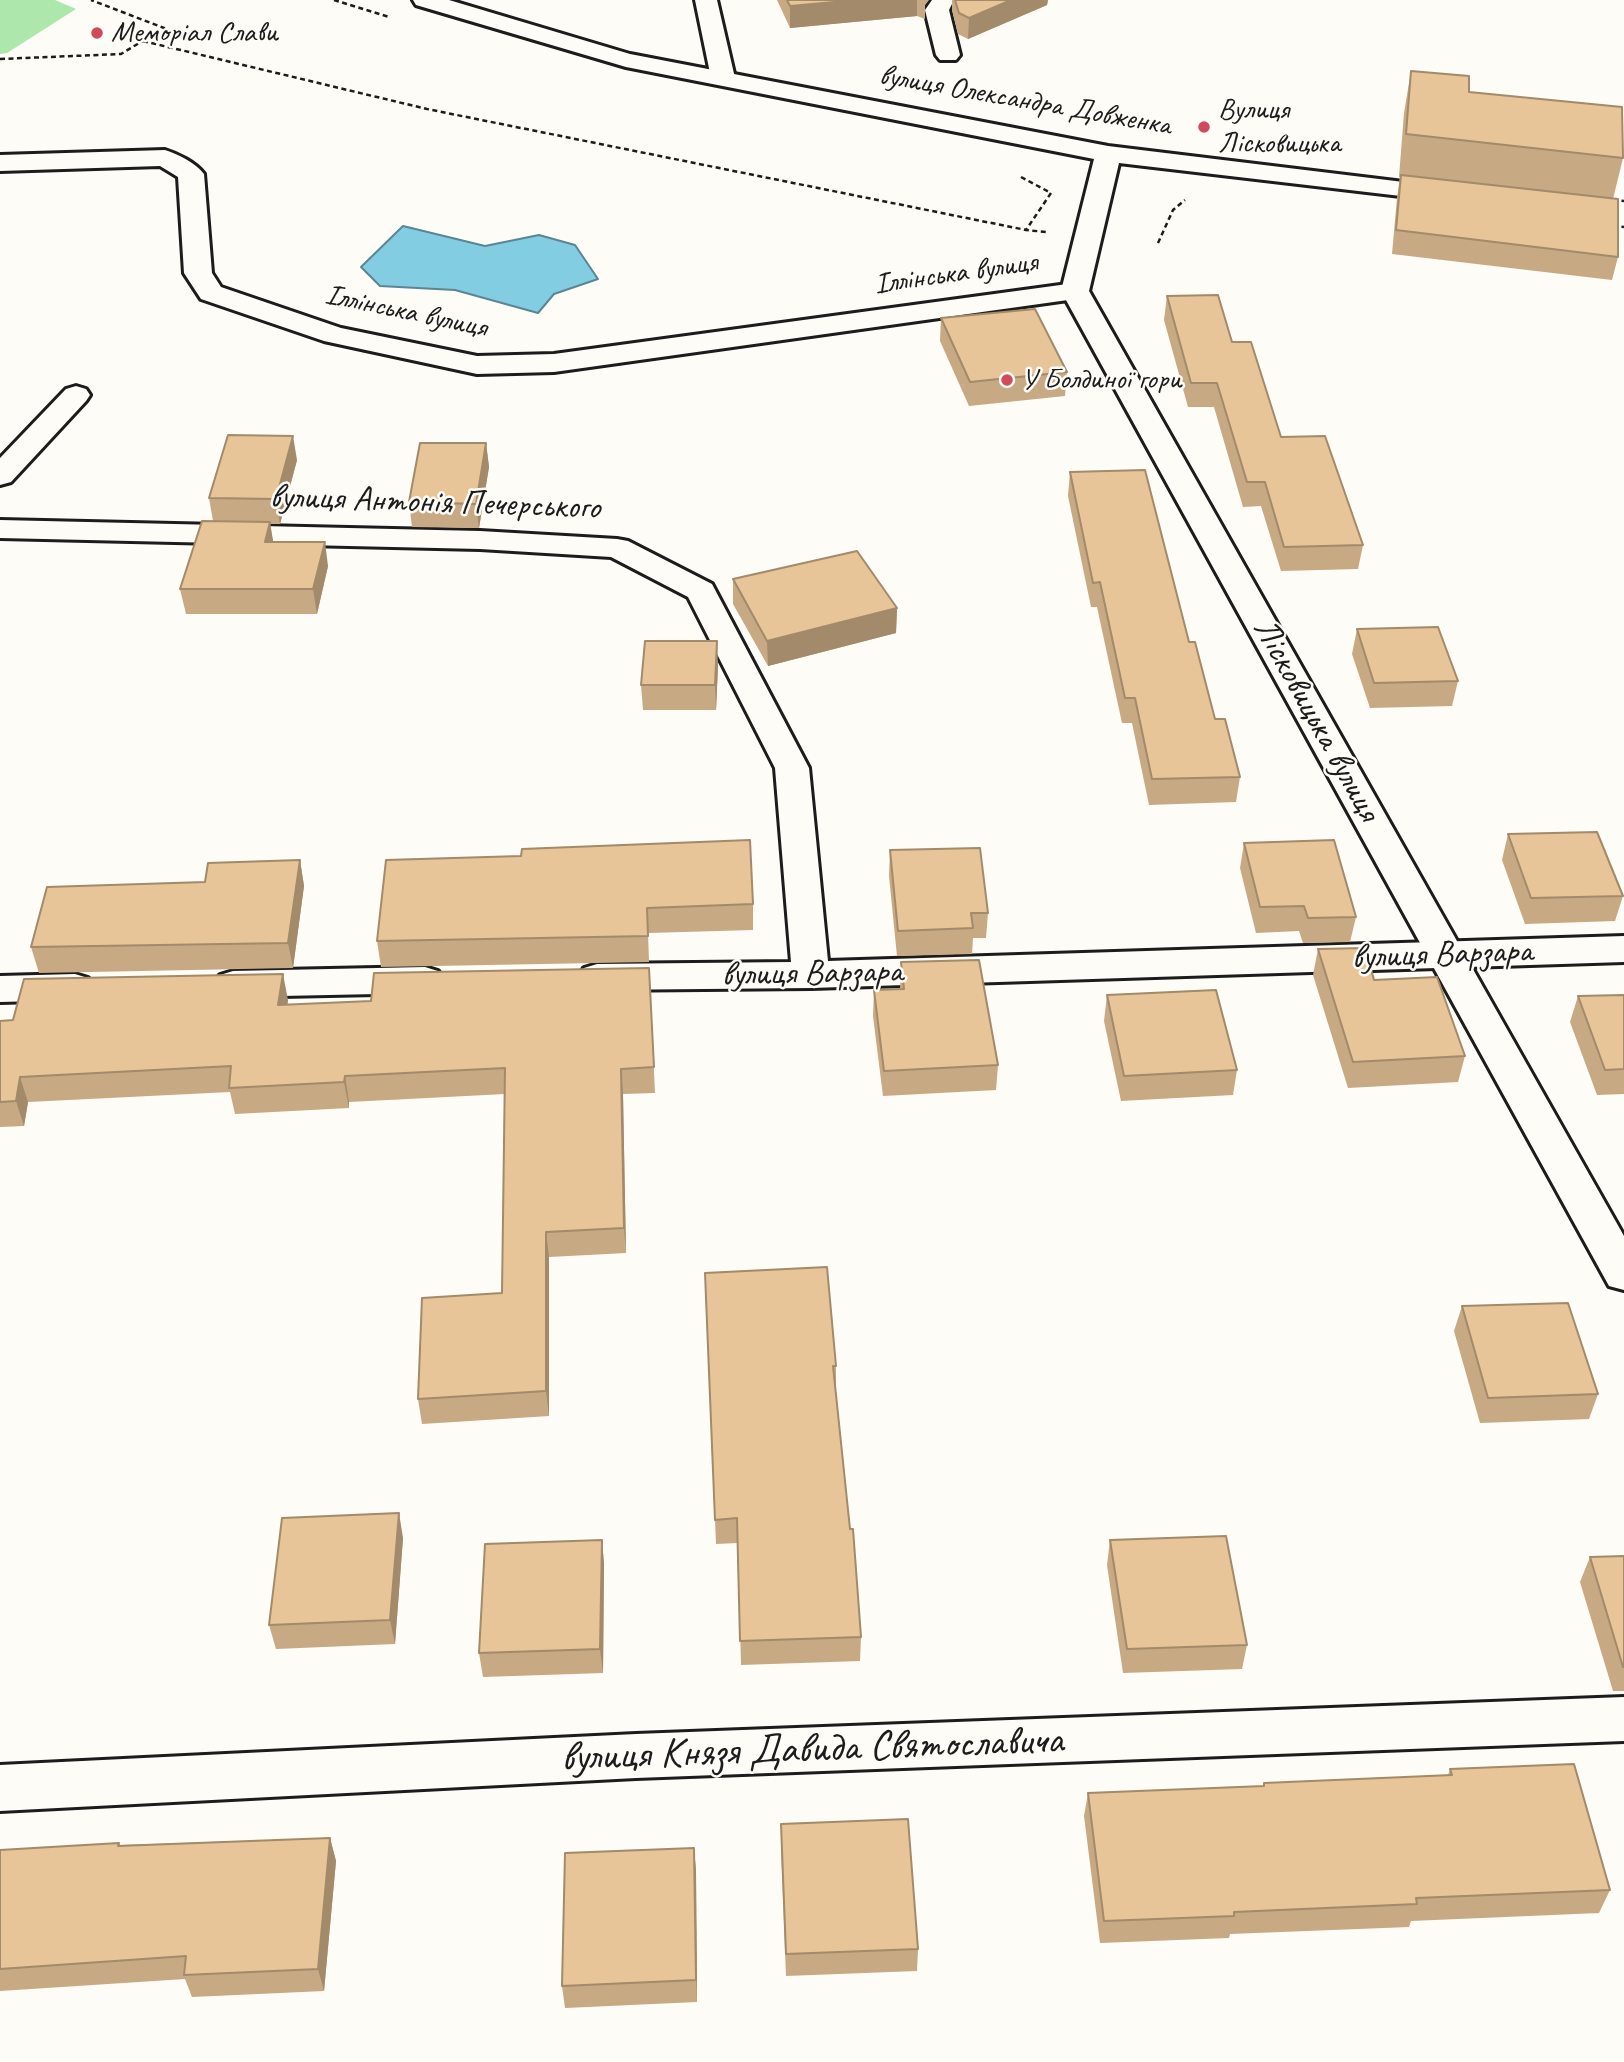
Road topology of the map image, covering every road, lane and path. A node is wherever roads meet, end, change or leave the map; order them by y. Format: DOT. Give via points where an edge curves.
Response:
graph roads {
  1 [pos="91,0"];
  2 [pos="424,0"];
  3 [pos="706,0"];
  4 [pos="943,0"];
  5 [pos="143,41"];
  6 [pos="948,55"];
  7 [pos="0,59"];
  8 [pos="723,78"];
  9 [pos="1108,155"];
  10 [pos="0,163"];
  11 [pos="1475,197"];
  12 [pos="1026,230"];
  13 [pos="1075,291"];
  14 [pos="76,395"];
  15 [pos="0,476"];
  16 [pos="0,529"];
  17 [pos="1624,949"];
  18 [pos="1448,955"];
  19 [pos="811,975"];
  20 [pos="565,978"];
  21 [pos="454,980"];
  22 [pos="193,985"];
  23 [pos="110,987"];
  24 [pos="0,989"];
  25 [pos="1624,1274"];
  26 [pos="1624,1719"];
  27 [pos="0,1788"];
  1 -- 5 [label="path" via="164,28"];
  2 -- 8 [label="street, вулиця Олександра Довженка" via="625,60"];
  3 -- 8 [label="street"];
  4 -- 6 [label="street" via="937,10"];
  5 -- 7 [label="path" via="121,54"];
  5 -- 12 [label="path" via="427,109"];
  8 -- 9 [label="street, вулиця Олександра Довженка"];
  9 -- 11 [label="street, вулиця Олександра Довженка"];
  9 -- 13 [label="street"];
  10 -- 13 [label="street, Іллінська вулиця" via="165,158 191,174 198,273 211,293 334,335 477,365 554,363"];
  13 -- 18 [label="street, Лісковицька вулиця"];
  14 -- 15 [label="street"];
  16 -- 19 [label="street, вулиця Антонія Печерського" via="480,540 617,548 701,591 792,768"];
  17 -- 18 [label="street, вулиця Варзара"];
  18 -- 19 [label="street, вулиця Варзара"];
  18 -- 25 [label="street, Лісковицька вулиця"];
  19 -- 20 [label="street, вулиця Варзара"];
  21 -- 22 [label="street"];
  23 -- 24 [label="street"];
  26 -- 27 [label="street, вулиця Князя Давида Святославича" via="636,1756"];
}
